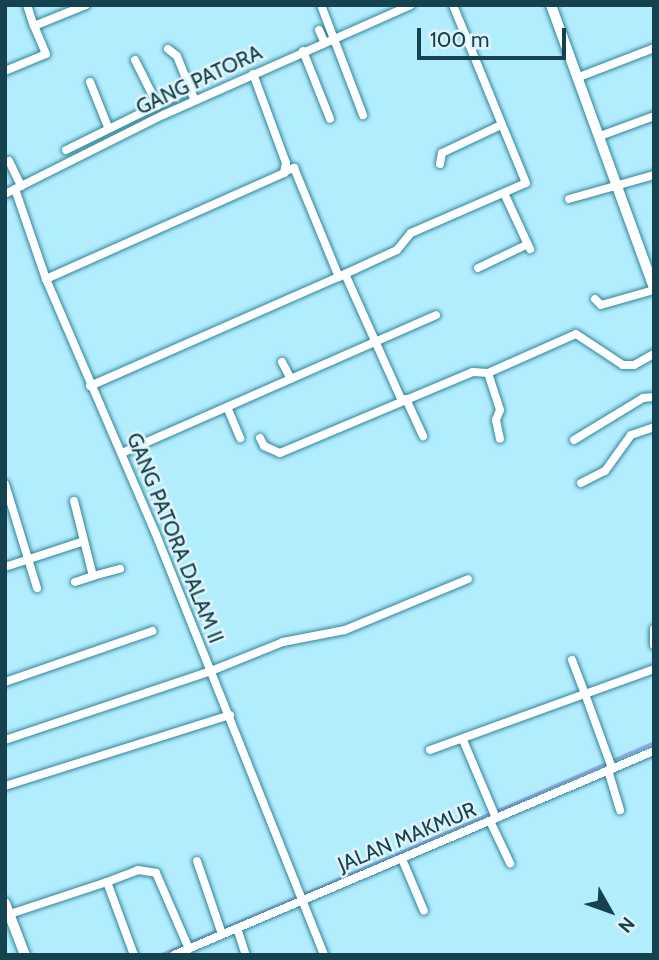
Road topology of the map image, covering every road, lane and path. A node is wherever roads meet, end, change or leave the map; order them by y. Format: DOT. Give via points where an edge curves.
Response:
graph roads {
  1 [pos="27,5"];
  2 [pos="86,5"];
  3 [pos="321,5"];
  4 [pos="411,5"];
  5 [pos="453,5"];
  6 [pos="551,5"];
  7 [pos="34,26"];
  8 [pos="319,30"];
  9 [pos="330,38"];
  10 [pos="654,48"];
  11 [pos="169,50"];
  12 [pos="303,51"];
  13 [pos="135,60"];
  14 [pos="5,71"];
  15 [pos="253,74"];
  16 [pos="579,77"];
  17 [pos="90,82"];
  18 [pos="190,89"];
  19 [pos="195,101"];
  20 [pos="157,104"];
  21 [pos="163,115"];
  22 [pos="363,115"];
  23 [pos="654,116"];
  24 [pos="330,119"];
  25 [pos="501,125"];
  26 [pos="111,126"];
  27 [pos="93,136"];
  28 [pos="120,136"];
  29 [pos="600,136"];
  30 [pos="99,147"];
  31 [pos="66,150"];
  32 [pos="9,161"];
  33 [pos="440,164"];
  34 [pos="286,171"];
  35 [pos="654,175"];
  36 [pos="617,185"];
  37 [pos="18,187"];
  38 [pos="504,193"];
  39 [pos="5,194"];
  40 [pos="569,199"];
  41 [pos="649,260"];
  42 [pos="478,268"];
  43 [pos="342,275"];
  44 [pos="46,279"];
  45 [pos="654,289"];
  46 [pos="595,299"];
  47 [pos="436,315"];
  48 [pos="372,342"];
  49 [pos="654,354"];
  50 [pos="282,362"];
  51 [pos="483,373"];
  52 [pos="291,379"];
  53 [pos="90,386"];
  54 [pos="654,397"];
  55 [pos="404,400"];
  56 [pos="226,407"];
  57 [pos="654,427"];
  58 [pos="423,436"];
  59 [pos="240,438"];
  60 [pos="260,438"];
  61 [pos="500,439"];
  62 [pos="574,440"];
  63 [pos="122,453"];
  64 [pos="593,477"];
  65 [pos="5,484"];
  66 [pos="581,484"];
  67 [pos="598,486"];
  68 [pos="74,501"];
  69 [pos="84,541"];
  70 [pos="30,559"];
  71 [pos="5,567"];
  72 [pos="120,569"];
  73 [pos="93,576"];
  74 [pos="468,579"];
  75 [pos="75,582"];
  76 [pos="37,588"];
  77 [pos="654,629"];
  78 [pos="152,631"];
  79 [pos="654,645"];
  80 [pos="572,660"];
  81 [pos="654,669"];
  82 [pos="211,671"];
  83 [pos="5,682"];
  84 [pos="585,694"];
  85 [pos="230,715"];
  86 [pos="5,740"];
  87 [pos="463,740"];
  88 [pos="430,750"];
  89 [pos="654,751"];
  90 [pos="609,764"];
  91 [pos="5,786"];
  92 [pos="620,810"];
  93 [pos="493,815"];
  94 [pos="402,859"];
  95 [pos="197,861"];
  96 [pos="510,863"];
  97 [pos="107,881"];
  98 [pos="302,895"];
  99 [pos="8,909"];
  100 [pos="424,911"];
  101 [pos="237,928"];
  102 [pos="221,930"];
  103 [pos="187,945"];
  104 [pos="25,955"];
  105 [pos="134,955"];
  106 [pos="174,955"];
  107 [pos="246,955"];
  108 [pos="324,955"];
  1 -- 7 [label="street"];
  2 -- 7 [label="street"];
  3 -- 9 [label="street"];
  4 -- 9 [label="street, GANG PATORA"];
  5 -- 25 [label="street"];
  6 -- 16 [label="street"];
  7 -- 14 [label="street" via="46,54"];
  8 -- 9 [label="street"];
  9 -- 12 [label="street, GANG PATORA"];
  9 -- 22 [label="street"];
  10 -- 16 [label="street"];
  11 -- 18 [label="street" via="177,56"];
  12 -- 15 [label="street, GANG PATORA"];
  12 -- 24 [label="street"];
  13 -- 20 [label="street"];
  15 -- 19 [label="street, GANG PATORA"];
  15 -- 34 [label="street"];
  16 -- 29 [label="street"];
  17 -- 26 [label="street"];
  18 -- 19 [label="street"];
  18 -- 20 [label="street"];
  19 -- 21 [label="street, GANG PATORA"];
  20 -- 21 [label="street"];
  20 -- 26 [label="street"];
  21 -- 28 [label="street, GANG PATORA"];
  23 -- 29 [label="street"];
  25 -- 33 [label="street" via="442,153"];
  25 -- 38 [label="street" via="528,179"];
  26 -- 27 [label="street"];
  26 -- 28 [label="street"];
  27 -- 30 [label="street"];
  27 -- 31 [label="street"];
  28 -- 30 [label="street, GANG PATORA"];
  29 -- 36 [label="street"];
  30 -- 37 [label="street, GANG PATORA"];
  32 -- 37 [label="street, GANG PATORA DALAM II"];
  34 -- 43 [label="street" via="294,168"];
  34 -- 44 [label="street"];
  35 -- 36 [label="street"];
  36 -- 40 [label="street"];
  36 -- 41 [label="street"];
  37 -- 39 [label="street, GANG PATORA"];
  37 -- 44 [label="street, GANG PATORA DALAM II"];
  38 -- 42 [label="street" via="529,246"];
  38 -- 43 [label="street" via="408,236 397,250"];
  41 -- 45 [label="street"];
  43 -- 48 [label="street"];
  43 -- 53 [label="street"];
  44 -- 53 [label="street, GANG PATORA DALAM II"];
  45 -- 46 [label="street" via="601,305"];
  47 -- 48 [label="street"];
  48 -- 52 [label="street"];
  48 -- 55 [label="street"];
  49 -- 51 [label="street" via="634,365 623,365 576,334"];
  50 -- 52 [label="street"];
  51 -- 55 [label="street"];
  51 -- 61 [label="street" via="498,415"];
  52 -- 56 [label="street"];
  53 -- 63 [label="street, GANG PATORA DALAM II"];
  54 -- 62 [label="street" via="643,398"];
  55 -- 58 [label="street"];
  55 -- 60 [label="street" via="280,453 264,446"];
  56 -- 59 [label="street"];
  56 -- 63 [label="street"];
  57 -- 64 [label="street" via="631,435 605,471"];
  63 -- 82 [label="street, GANG PATORA DALAM II"];
  64 -- 66 [label="street"];
  64 -- 67 [label="street"];
  65 -- 70 [label="street"];
  68 -- 69 [label="street"];
  69 -- 70 [label="street"];
  69 -- 73 [label="street"];
  70 -- 71 [label="street"];
  70 -- 76 [label="street"];
  72 -- 73 [label="street"];
  73 -- 75 [label="street"];
  74 -- 82 [label="street" via="345,630 283,642"];
  77 -- 79 [label="street"];
  78 -- 83 [label="street"];
  80 -- 84 [label="street"];
  81 -- 84 [label="street"];
  82 -- 85 [label="street, GANG PATORA DALAM II"];
  82 -- 86 [label="street"];
  84 -- 87 [label="street"];
  84 -- 90 [label="street"];
  85 -- 91 [label="street"];
  85 -- 98 [label="street, GANG PATORA DALAM II"];
  87 -- 88 [label="street"];
  87 -- 93 [label="street"];
  89 -- 90 [label="street, JALAN MAKMUR"];
  90 -- 92 [label="street"];
  90 -- 93 [label="street, JALAN MAKMUR"];
  93 -- 94 [label="street, JALAN MAKMUR"];
  93 -- 96 [label="street"];
  94 -- 98 [label="street, JALAN MAKMUR"];
  94 -- 100 [label="street"];
  95 -- 102 [label="street"];
  97 -- 99 [label="street"];
  97 -- 103 [label="street" via="138,870 156,873"];
  97 -- 105 [label="street"];
  98 -- 101 [label="street, JALAN MAKMUR"];
  98 -- 108 [label="street, GANG PATORA DALAM II"];
  99 -- 104 [label="street"];
  101 -- 102 [label="street, JALAN MAKMUR"];
  101 -- 107 [label="street"];
  102 -- 103 [label="street, JALAN MAKMUR"];
  103 -- 106 [label="street, JALAN MAKMUR"];
}
